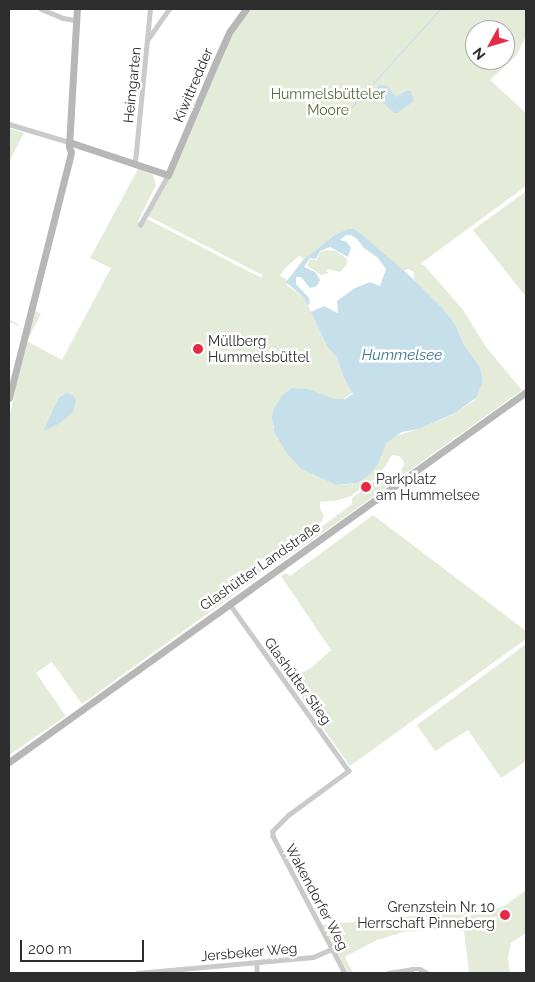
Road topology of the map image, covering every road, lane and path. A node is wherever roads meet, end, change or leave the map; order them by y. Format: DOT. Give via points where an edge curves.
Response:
graph roads {
  1 [pos="41,9"];
  2 [pos="76,9"];
  3 [pos="150,9"];
  4 [pos="169,9"];
  5 [pos="246,9"];
  6 [pos="76,20"];
  7 [pos="147,40"];
  8 [pos="9,124"];
  9 [pos="69,145"];
  10 [pos="134,162"];
  11 [pos="168,174"];
  12 [pos="140,225"];
  13 [pos="526,392"];
  14 [pos="9,398"];
  15 [pos="228,603"];
  16 [pos="9,762"];
  17 [pos="273,831"];
  18 [pos="332,950"];
  19 [pos="257,964"];
  20 [pos="190,971"];
  21 [pos="137,973"];
  22 [pos="257,973"];
  23 [pos="345,973"];
  24 [pos="388,973"];
  25 [pos="427,973"];
  1 -- 6 [label="street"];
  2 -- 6 [label="street"];
  3 -- 7 [label="street, Heimgarten"];
  4 -- 7 [label="street"];
  5 -- 11 [label="street, Kiwittredder" via="227,39"];
  6 -- 9 [label="street"];
  7 -- 10 [label="street, Heimgarten"];
  8 -- 9 [label="street"];
  9 -- 10 [label="street"];
  9 -- 14 [label="street"];
  10 -- 11 [label="street"];
  11 -- 12 [label="street, Kiwittredder"];
  13 -- 15 [label="street, Glashütter Landstraße"];
  15 -- 16 [label="street, Glashütter Landstraße"];
  15 -- 17 [label="street, Glashütter Stieg" via="349,771 289,815"];
  17 -- 18 [label="street, Wakendorfer Weg" via="275,844"];
  18 -- 19 [label="street, Jersbeker Weg" via="314,957"];
  18 -- 23 [label="street, Wakendorfer Weg"];
  19 -- 20 [label="street, Jersbeker Weg"];
  19 -- 22 [label="street"];
  20 -- 21 [label="street, Jersbeker Weg"];
  24 -- 25 [label="street" via="420,969"];
}
